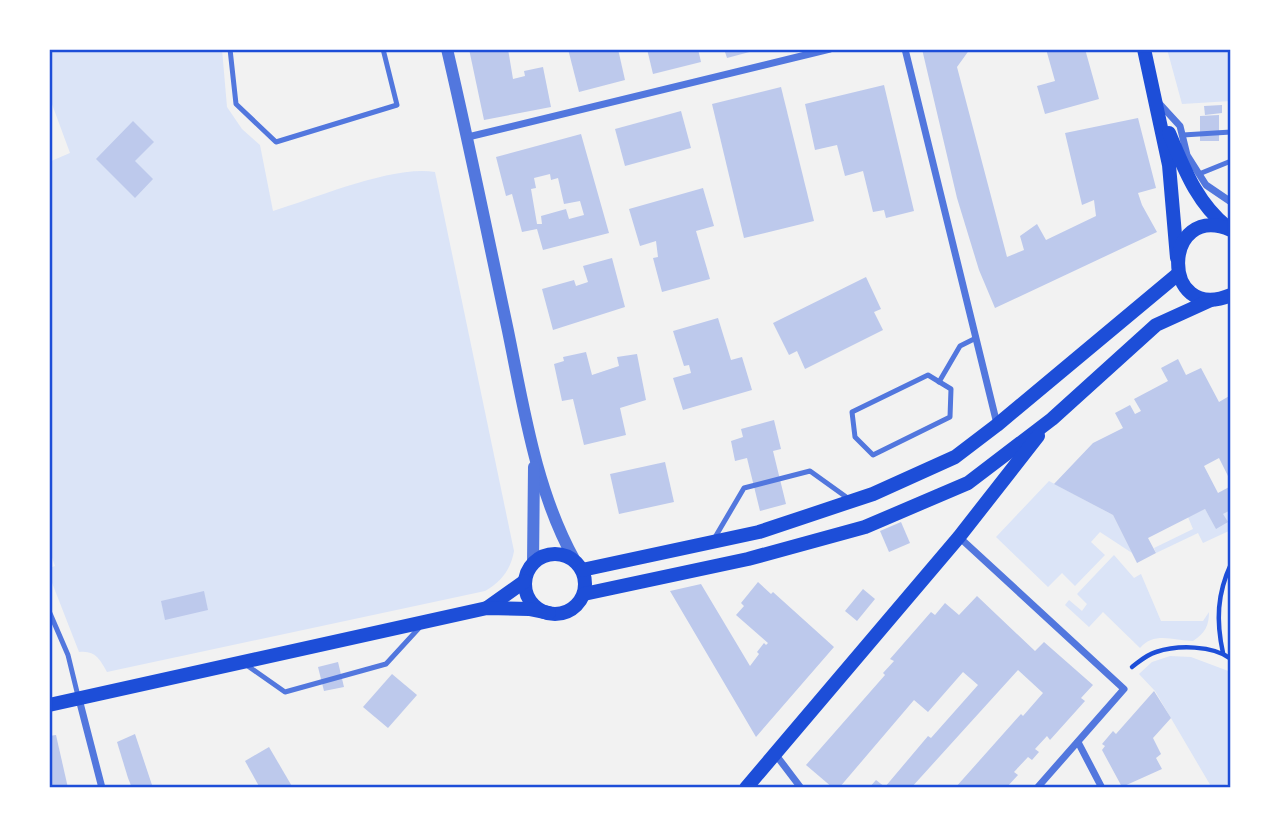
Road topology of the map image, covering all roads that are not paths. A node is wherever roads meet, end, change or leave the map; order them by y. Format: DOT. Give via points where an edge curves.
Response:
graph roads {
  1 [pos="230,49"];
  2 [pos="383,49"];
  3 [pos="447,49"];
  4 [pos="830,49"];
  5 [pos="905,49"];
  6 [pos="1144,49"];
  7 [pos="1156,99"];
  8 [pos="1231,132"];
  9 [pos="1183,135"];
  10 [pos="468,137"];
  11 [pos="1231,160"];
  12 [pos="1199,174"];
  13 [pos="1231,202"];
  14 [pos="1230,229"];
  15 [pos="1177,258"];
  16 [pos="1178,274"];
  17 [pos="1231,295"];
  18 [pos="1211,300"];
  19 [pos="976,338"];
  20 [pos="940,382"];
  21 [pos="1052,419"];
  22 [pos="998,425"];
  23 [pos="534,456"];
  24 [pos="852,501"];
  25 [pos="959,537"];
  26 [pos="712,542"];
  27 [pos="533,564"];
  28 [pos="579,566"];
  29 [pos="525,581"];
  30 [pos="584,594"];
  31 [pos="487,608"];
  32 [pos="49,611"];
  33 [pos="549,614"];
  34 [pos="424,622"];
  35 [pos="242,662"];
  36 [pos="79,699"];
  37 [pos="49,705"];
  38 [pos="1078,742"];
  39 [pos="776,755"];
  40 [pos="102,788"];
  41 [pos="746,788"];
  42 [pos="801,788"];
  43 [pos="1037,788"];
  44 [pos="1102,788"];
  1 -- 2 [label="lane" via="236,104 276,142 397,105"];
  3 -- 10 [label="street"];
  4 -- 10 [label="street"];
  5 -- 19 [label="street"];
  6 -- 7 [label="main road"];
  7 -- 9 [label="street"];
  7 -- 14 [label="main road" via="1192,187"];
  7 -- 15 [label="main road" via="1169,165"];
  8 -- 9 [label="lane"];
  9 -- 12 [label="street" via="1187,155"];
  10 -- 23 [label="street"];
  11 -- 12 [label="lane"];
  12 -- 13 [label="street" via="1206,185"];
  14 -- 15 [label="main road" via="1217,225 1195,230 1186,237"];
  15 -- 16 [label="main road"];
  16 -- 18 [label="main road" via="1190,292"];
  16 -- 22 [label="main road"];
  17 -- 18 [label="main road"];
  18 -- 21 [label="main road" via="1156,325"];
  19 -- 20 [label="lane" via="960,346"];
  19 -- 22 [label="street"];
  20 -- 20 [label="lane" via="929,375 852,412 855,437 873,455 950,417 951,389"];
  21 -- 25 [label="main road"];
  21 -- 30 [label="main road" via="968,483 865,527 748,559"];
  22 -- 24 [label="main road" via="956,457"];
  23 -- 27 [label="street"];
  23 -- 28 [label="street" via="562,538"];
  24 -- 26 [label="main road" via="759,532"];
  24 -- 26 [label="lane" via="810,471 744,488"];
  25 -- 38 [label="street" via="1124,690"];
  25 -- 39 [label="main road"];
  26 -- 28 [label="main road"];
  27 -- 28 [label="main road" via="558,554"];
  27 -- 29 [label="main road"];
  28 -- 30 [label="main road"];
  29 -- 31 [label="main road"];
  29 -- 33 [label="main road" via="534,605"];
  30 -- 33 [label="main road" via="574,608"];
  31 -- 33 [label="main road"];
  31 -- 34 [label="main road"];
  32 -- 36 [label="lane" via="68,655"];
  34 -- 35 [label="main road"];
  34 -- 35 [label="lane" via="386,664 285,692"];
  35 -- 36 [label="main road"];
  36 -- 37 [label="main road"];
  36 -- 40 [label="street"];
  38 -- 43 [label="street"];
  38 -- 44 [label="street"];
  39 -- 41 [label="main road"];
  39 -- 42 [label="street"];
}
